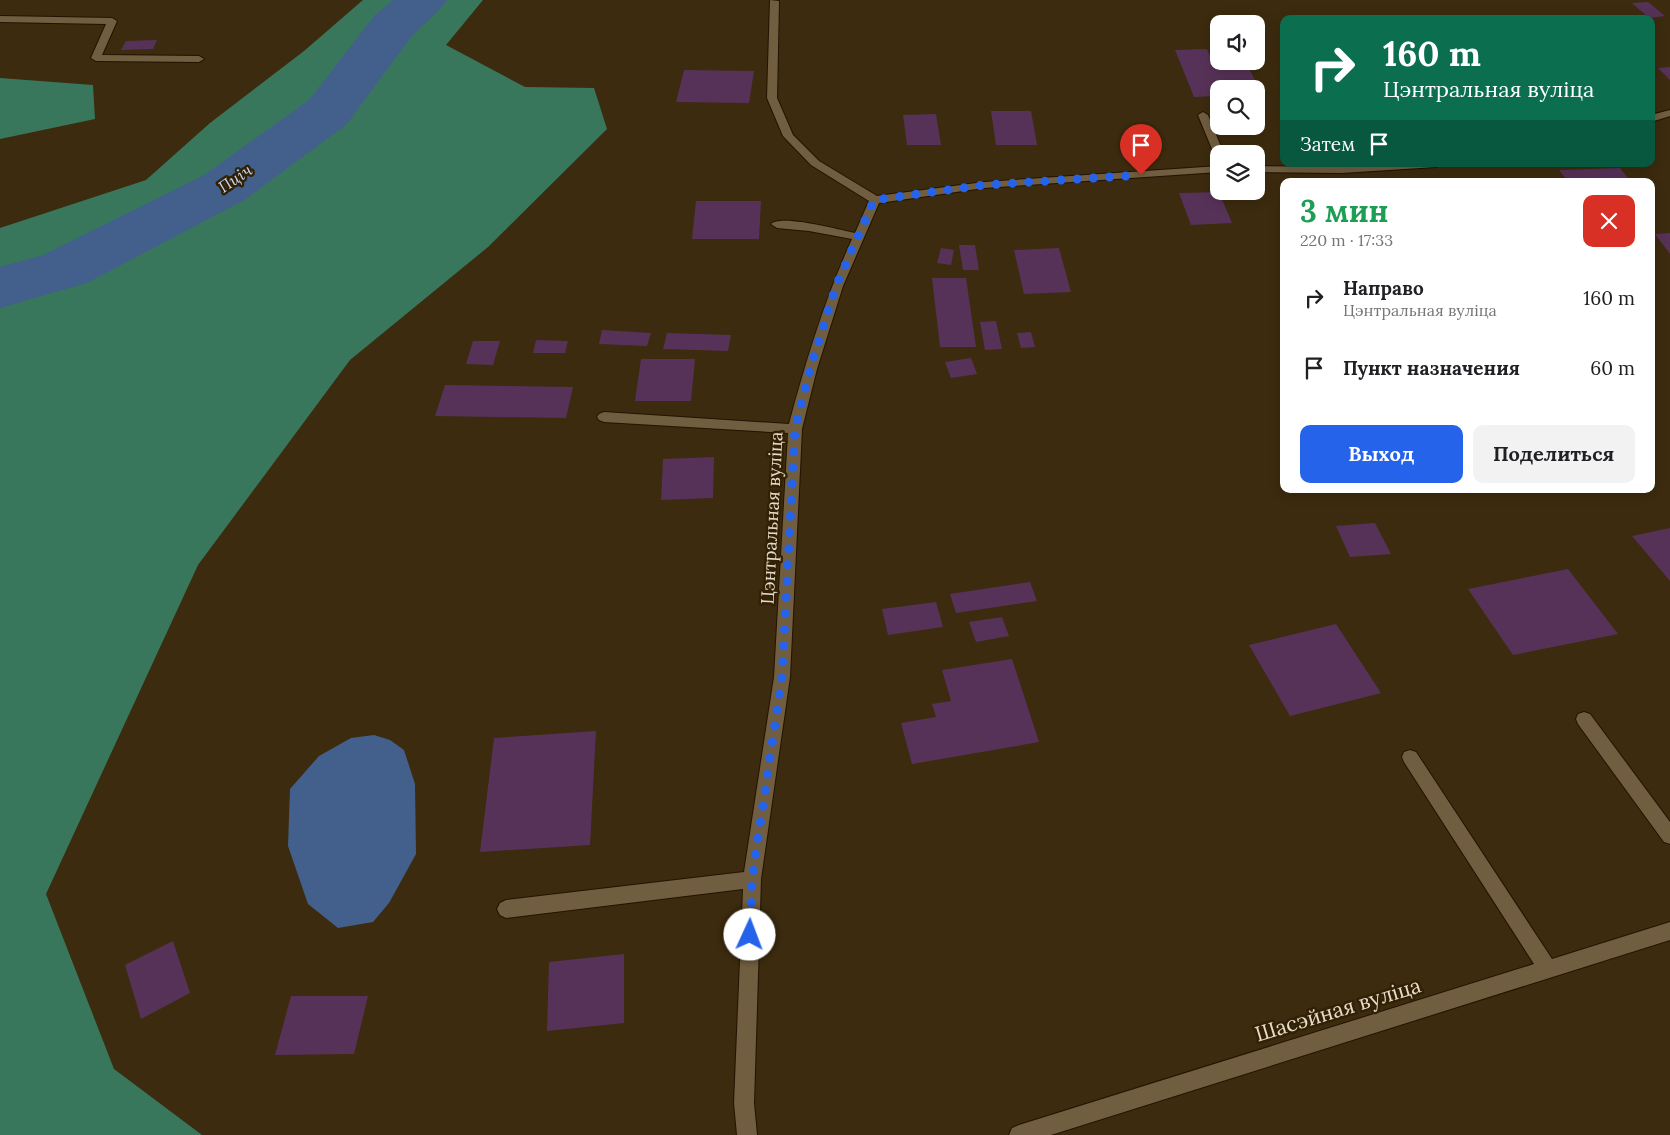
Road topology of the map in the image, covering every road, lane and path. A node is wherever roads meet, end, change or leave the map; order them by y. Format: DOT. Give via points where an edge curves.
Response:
graph roads {
  1 [pos="774,1"];
  2 [pos="0,19"];
  3 [pos="199,59"];
  4 [pos="1670,113"];
  5 [pos="1203,114"];
  6 [pos="1655,118"];
  7 [pos="1215,145"];
  8 [pos="1389,167"];
  9 [pos="1265,169"];
  10 [pos="1210,170"];
  11 [pos="874,200"];
  12 [pos="777,224"];
  13 [pos="858,237"];
  14 [pos="604,417"];
  15 [pos="795,429"];
  16 [pos="1584,719"];
  17 [pos="1410,757"];
  18 [pos="1670,836"];
  19 [pos="752,879"];
  20 [pos="506,910"];
  21 [pos="1670,931"];
  22 [pos="1548,969"];
  23 [pos="747,1135"];
  24 [pos="1019,1135"];
  1 -- 11 [label="street" via="772,98 788,136 815,163"];
  2 -- 3 [label="street" via="112,21 96,58"];
  4 -- 6 [label="street"];
  5 -- 7 [label="street"];
  8 -- 9 [label="street"];
  10 -- 11 [label="street" via="984,185"];
  11 -- 13 [label="street, Цэнтральная вуліца"];
  12 -- 13 [label="street"];
  13 -- 15 [label="street, Цэнтральная вуліца" via="836,286"];
  14 -- 15 [label="street"];
  15 -- 19 [label="street, Цэнтральная вуліца" via="782,677"];
  16 -- 18 [label="street"];
  17 -- 22 [label="street"];
  19 -- 20 [label="street"];
  19 -- 23 [label="street, Цэнтральная вуліца" via="744,1103"];
  21 -- 22 [label="street, Шасэйная вуліца"];
  22 -- 24 [label="street, Шасэйная вуліца"];
}
